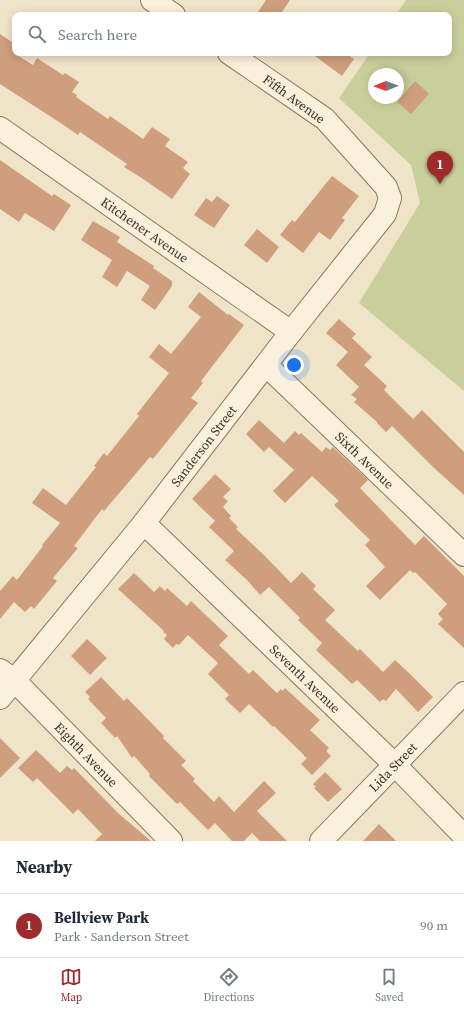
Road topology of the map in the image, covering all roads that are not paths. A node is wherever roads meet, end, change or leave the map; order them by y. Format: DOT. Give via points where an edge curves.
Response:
graph roads {
  1 [pos="152,0"];
  2 [pos="170,12"];
  3 [pos="233,56"];
  4 [pos="0,128"];
  5 [pos="386,187"];
  6 [pos="291,332"];
  7 [pos="266,365"];
  8 [pos="144,523"];
  9 [pos="464,555"];
  10 [pos="7,675"];
  11 [pos="464,693"];
  12 [pos="0,698"];
  13 [pos="394,764"];
  14 [pos="464,836"];
  15 [pos="171,841"];
  16 [pos="321,841"];
  1 -- 2 [label="street"];
  3 -- 5 [label="street, Fifth Avenue" via="325,119"];
  4 -- 6 [label="street, Kitchener Avenue"];
  5 -- 6 [label="street, Sanderson Street" via="390,198 385,214"];
  6 -- 7 [label="street, Sanderson Street"];
  7 -- 8 [label="street, Sanderson Street"];
  7 -- 9 [label="street, Sixth Avenue"];
  8 -- 10 [label="street, Sanderson Street"];
  8 -- 13 [label="street, Seventh Avenue"];
  10 -- 12 [label="street, Sanderson Street"];
  10 -- 15 [label="street, Eighth Avenue"];
  11 -- 13 [label="street, Lida Street"];
  13 -- 14 [label="street, Seventh Avenue"];
  13 -- 16 [label="street, Lida Street"];
}
